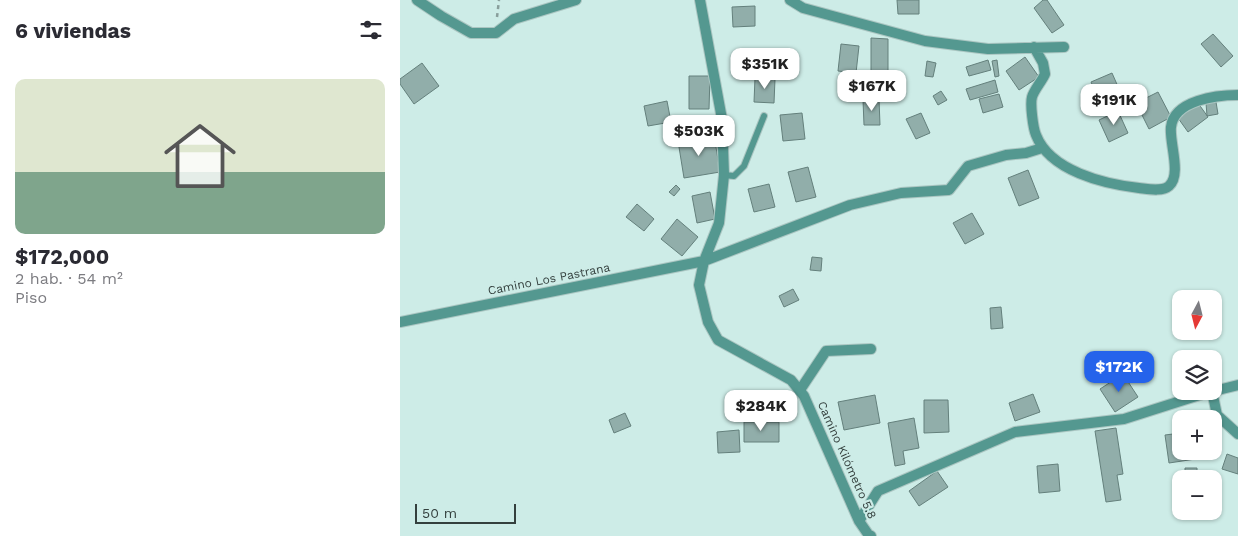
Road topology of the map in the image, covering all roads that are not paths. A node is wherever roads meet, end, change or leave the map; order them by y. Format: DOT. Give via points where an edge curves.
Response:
graph roads {
  1 [pos="417,0"];
  2 [pos="576,0"];
  3 [pos="700,0"];
  4 [pos="790,0"];
  5 [pos="1064,47"];
  6 [pos="1034,48"];
  7 [pos="1238,95"];
  8 [pos="764,116"];
  9 [pos="1042,148"];
  10 [pos="724,175"];
  11 [pos="704,261"];
  12 [pos="400,322"];
  13 [pos="871,349"];
  14 [pos="1238,385"];
  15 [pos="1222,389"];
  16 [pos="800,390"];
  17 [pos="1184,400"];
  18 [pos="1214,400"];
  19 [pos="1238,434"];
  20 [pos="858,521"];
  21 [pos="871,536"];
  1 -- 2 [label="street" via="471,33 496,34 514,19"];
  3 -- 10 [label="street, Camino Kilómetro 5.8" via="722,119"];
  4 -- 6 [label="street" via="803,8 925,41 988,49"];
  5 -- 6 [label="street"];
  6 -- 9 [label="street" via="1046,74 1032,98 1035,133"];
  7 -- 9 [label="street" via="1223,95 1188,104 1177,114 1171,126 1175,172 1172,184 1166,188 1150,189 1092,179 1062,164"];
  8 -- 10 [label="lane" via="744,166 734,176"];
  9 -- 11 [label="street, Camino Los Pastrana" via="968,166 949,190 900,193 850,206"];
  10 -- 11 [label="street, Camino Kilómetro 5.8" via="719,223"];
  11 -- 12 [label="street, Camino Los Pastrana"];
  11 -- 16 [label="street, Camino Kilómetro 5.8" via="699,285 708,322 718,340 791,380"];
  13 -- 16 [label="street" via="826,351"];
  14 -- 15 [label="street"];
  16 -- 20 [label="street, Camino Kilómetro 5.8"];
  17 -- 20 [label="street" via="1124,419 1015,432 878,491"];
  18 -- 19 [label="street" via="1217,415"];
  20 -- 21 [label="street, Camino Kilómetro 5.8"];
}
